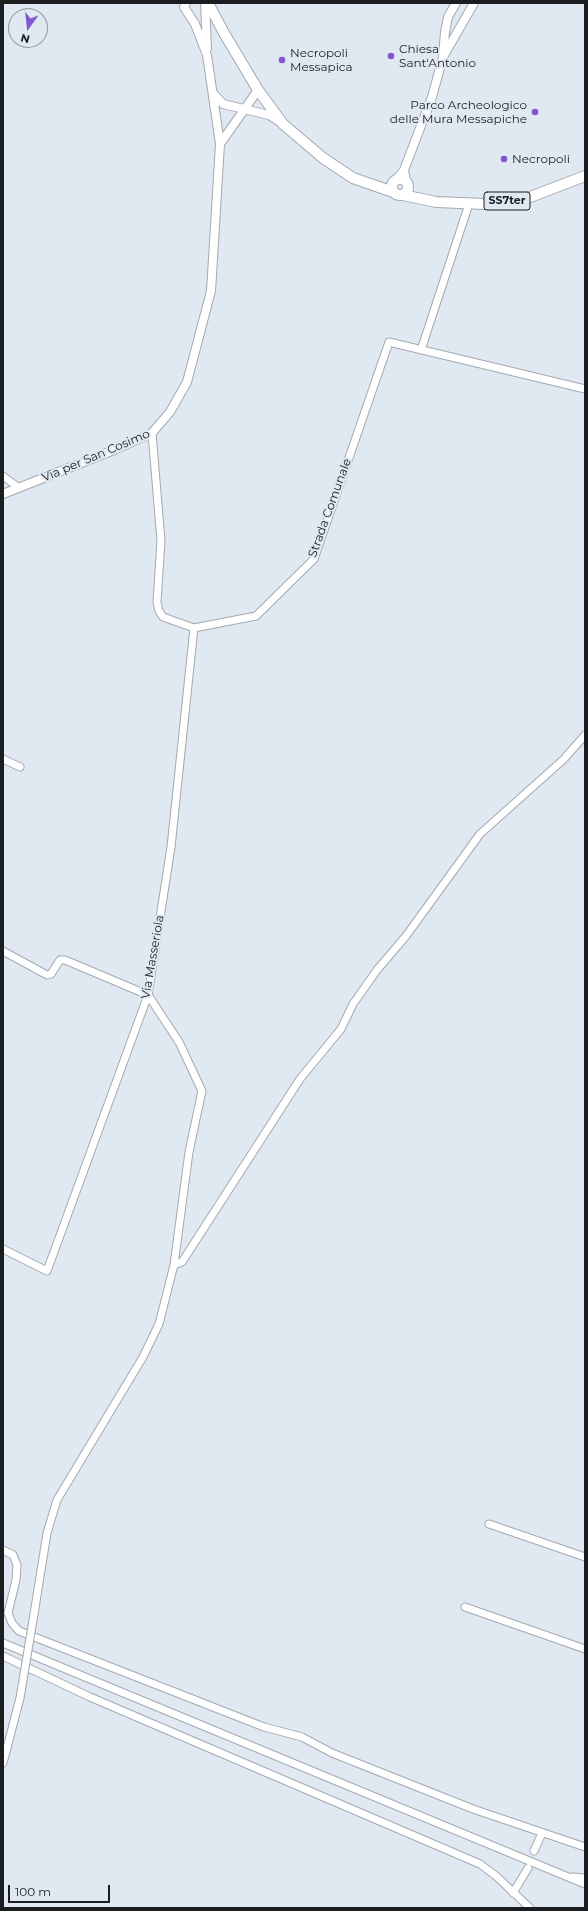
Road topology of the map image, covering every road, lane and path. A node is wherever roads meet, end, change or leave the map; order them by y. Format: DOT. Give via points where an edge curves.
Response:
graph roads {
  1 [pos="205,3"];
  2 [pos="208,3"];
  3 [pos="456,3"];
  4 [pos="474,3"];
  5 [pos="183,4"];
  6 [pos="208,55"];
  7 [pos="443,57"];
  8 [pos="258,90"];
  9 [pos="213,93"];
  10 [pos="244,108"];
  11 [pos="283,124"];
  12 [pos="220,144"];
  13 [pos="585,176"];
  14 [pos="400,187"];
  15 [pos="469,204"];
  16 [pos="421,350"];
  17 [pos="585,389"];
  18 [pos="152,433"];
  19 [pos="3,476"];
  20 [pos="19,488"];
  21 [pos="3,494"];
  22 [pos="194,628"];
  23 [pos="585,735"];
  24 [pos="3,760"];
  25 [pos="20,767"];
  26 [pos="3,951"];
  27 [pos="148,995"];
  28 [pos="3,1249"];
  29 [pos="174,1266"];
  30 [pos="489,1524"];
  31 [pos="3,1550"];
  32 [pos="585,1557"];
  33 [pos="465,1607"];
  34 [pos="3,1643"];
  35 [pos="585,1649"];
  36 [pos="3,1656"];
  37 [pos="3,1763"];
  38 [pos="542,1833"];
  39 [pos="585,1847"];
  40 [pos="534,1851"];
  41 [pos="528,1868"];
  42 [pos="567,1877"];
  43 [pos="585,1878"];
  44 [pos="585,1884"];
  45 [pos="513,1893"];
  46 [pos="530,1908"];
  1 -- 6 [label="street"];
  2 -- 8 [label="main road"];
  3 -- 7 [label="street" via="448,17 444,32"];
  4 -- 7 [label="street"];
  5 -- 6 [label="street"];
  6 -- 9 [label="street, Via per San Cosimo"];
  7 -- 14 [label="street" via="432,97"];
  8 -- 10 [label="street"];
  8 -- 11 [label="main road"];
  9 -- 10 [label="street" via="223,104"];
  9 -- 12 [label="street, Via per San Cosimo"];
  10 -- 11 [label="street" via="269,115"];
  10 -- 12 [label="street"];
  11 -- 14 [label="main road" via="323,158 353,178 372,186"];
  12 -- 18 [label="street, Via per San Cosimo" via="211,291 187,382 170,412"];
  13 -- 15 [label="main road, SS7ter" via="525,199"];
  14 -- 15 [label="main road, SS7ter" via="424,200"];
  15 -- 16 [label="street"];
  16 -- 17 [label="street"];
  16 -- 22 [label="street, Strada Comunale" via="389,342 314,558 256,616"];
  18 -- 20 [label="street, Via per San Cosimo"];
  18 -- 22 [label="street" via="161,541 157,602 163,617"];
  19 -- 20 [label="street"];
  20 -- 21 [label="street, Via per San Cosimo"];
  22 -- 27 [label="street, Via Masseriola" via="172,848"];
  23 -- 29 [label="street" via="564,759 480,834 406,936 377,970 353,1004 341,1029 300,1079 182,1262"];
  24 -- 25 [label="street"];
  26 -- 27 [label="street" via="47,975 51,974 60,960 65,960"];
  27 -- 28 [label="street, Via Masseriola" via="47,1271"];
  27 -- 29 [label="street" via="179,1042 202,1091 189,1152"];
  29 -- 37 [label="street, bridge" via="159,1324 143,1357 57,1500 47,1533 20,1698"];
  30 -- 32 [label="street"];
  31 -- 38 [label="street" via="13,1555 17,1565 8,1613 19,1631 264,1727 302,1737 332,1753 473,1809"];
  33 -- 35 [label="street"];
  34 -- 42 [label="street"];
  36 -- 45 [label="street" via="90,1697 480,1864"];
  38 -- 39 [label="street"];
  38 -- 40 [label="street"];
  41 -- 45 [label="street"];
  42 -- 43 [label="street"];
  42 -- 44 [label="street"];
  45 -- 46 [label="street"];
}
